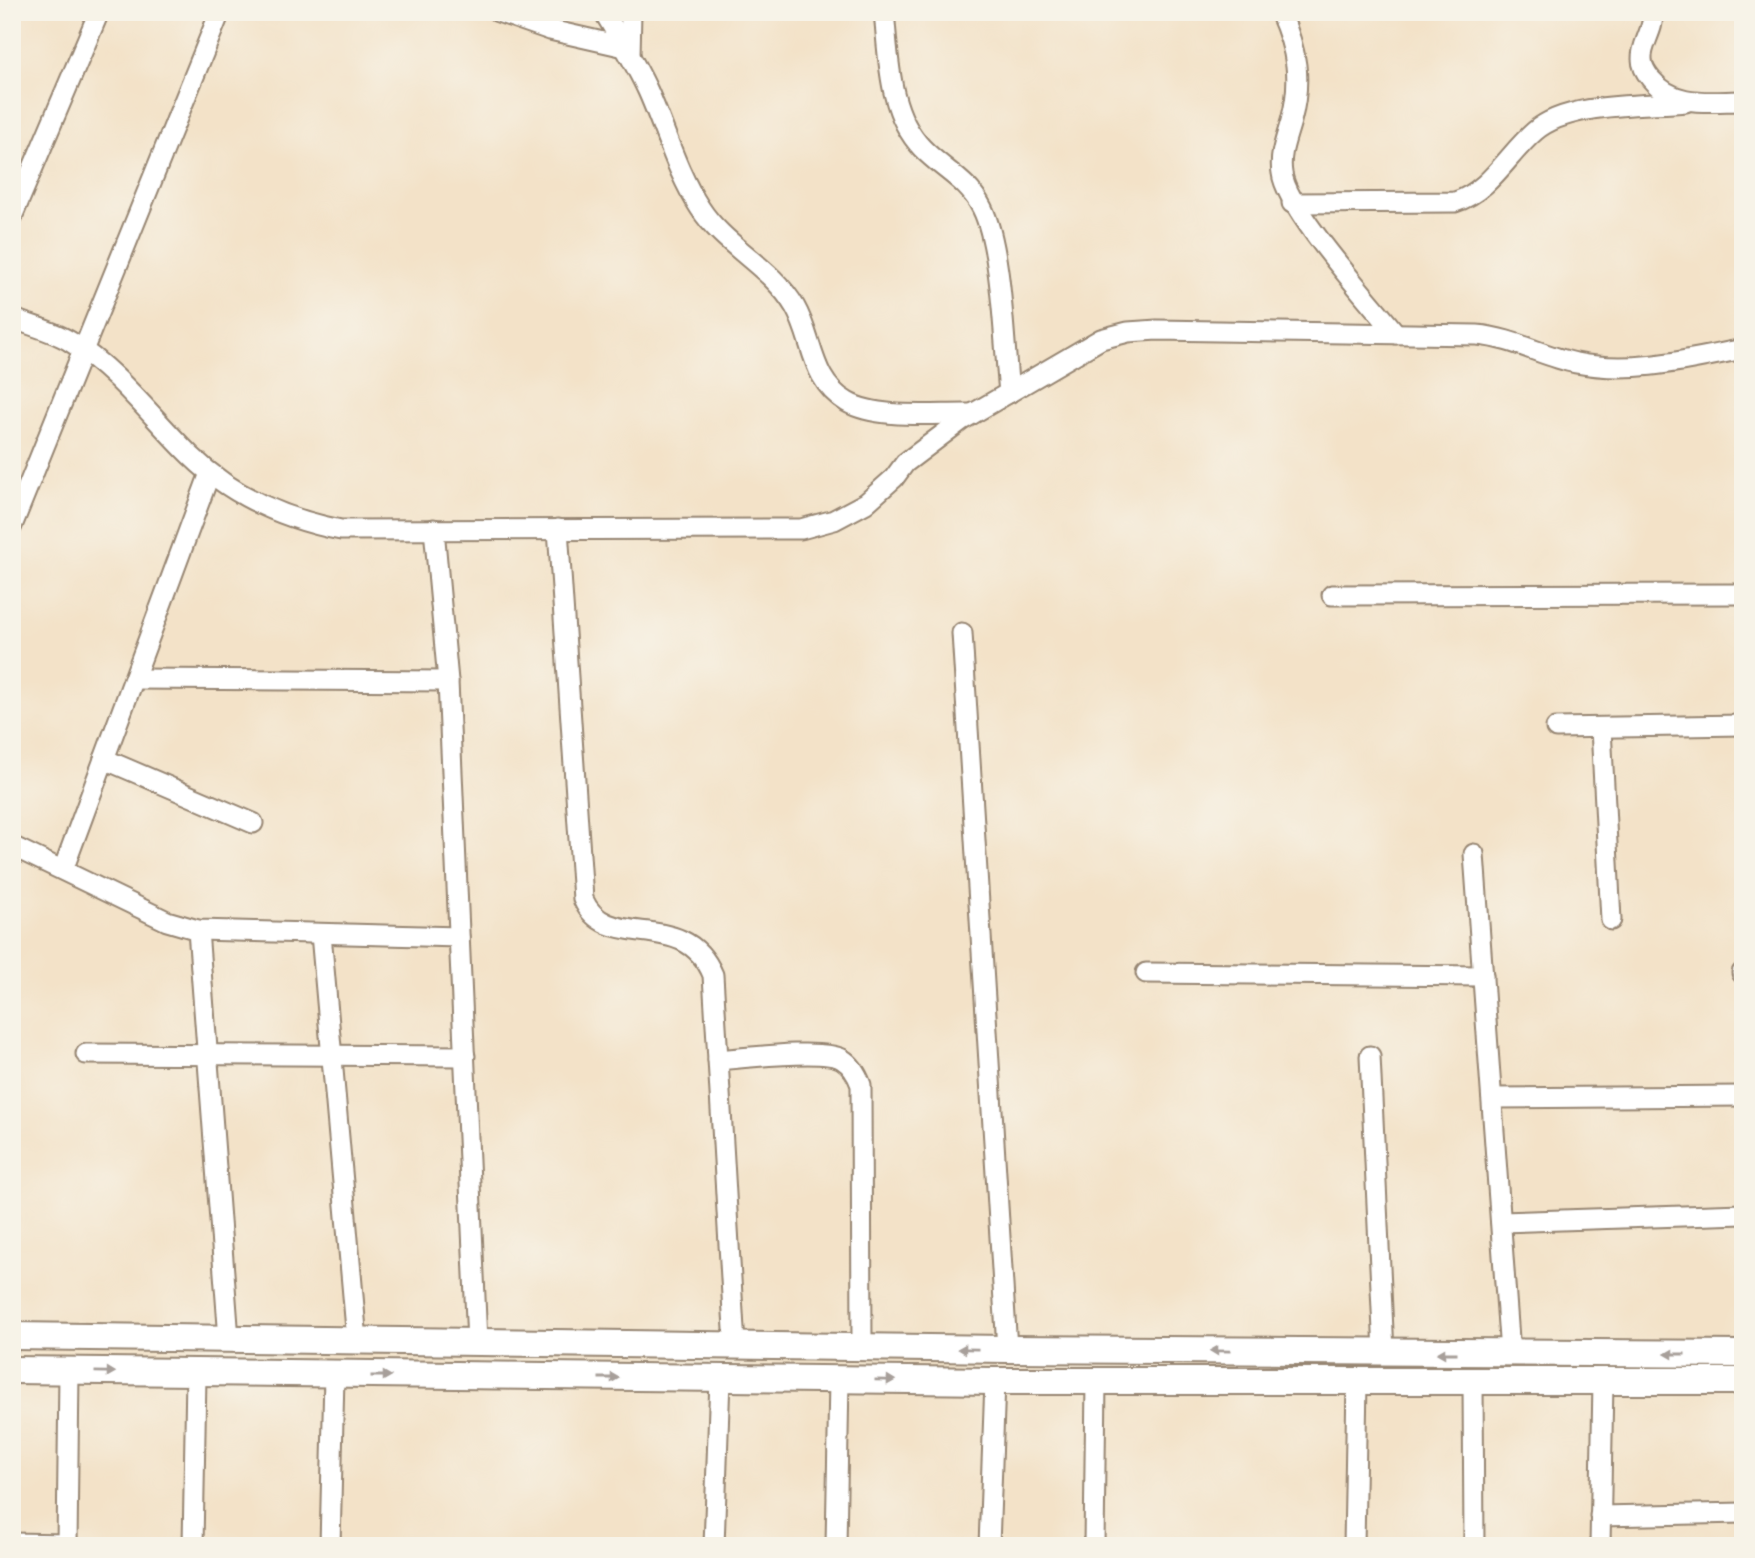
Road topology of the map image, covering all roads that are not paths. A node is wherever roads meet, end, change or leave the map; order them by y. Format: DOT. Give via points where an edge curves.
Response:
graph roads {
  1 [pos="99,12"];
  2 [pos="219,12"];
  3 [pos="498,12"];
  4 [pos="604,12"];
  5 [pos="631,12"];
  6 [pos="884,12"];
  7 [pos="1280,12"];
  8 [pos="1653,12"];
  9 [pos="628,52"];
  10 [pos="1743,101"];
  11 [pos="1686,102"];
  12 [pos="1292,203"];
  13 [pos="12,217"];
  14 [pos="12,318"];
  15 [pos="1396,334"];
  16 [pos="1743,349"];
  17 [pos="81,350"];
  18 [pos="1009,393"];
  19 [pos="972,414"];
  20 [pos="210,473"];
  21 [pos="12,526"];
  22 [pos="558,528"];
  23 [pos="435,529"];
  24 [pos="1743,594"];
  25 [pos="1332,595"];
  26 [pos="962,633"];
  27 [pos="134,679"];
  28 [pos="448,681"];
  29 [pos="1743,725"];
  30 [pos="1556,728"];
  31 [pos="1601,728"];
  32 [pos="104,759"];
  33 [pos="253,824"];
  34 [pos="12,846"];
  35 [pos="1474,854"];
  36 [pos="63,870"];
  37 [pos="1611,920"];
  38 [pos="198,930"];
  39 [pos="321,934"];
  40 [pos="459,937"];
  41 [pos="1146,973"];
  42 [pos="1483,976"];
  43 [pos="86,1054"];
  44 [pos="207,1054"];
  45 [pos="332,1055"];
  46 [pos="465,1056"];
  47 [pos="1370,1056"];
  48 [pos="719,1060"];
  49 [pos="1743,1096"];
  50 [pos="1492,1098"];
  51 [pos="1743,1214"];
  52 [pos="1501,1222"];
  53 [pos="12,1336"];
  54 [pos="229,1339"];
  55 [pos="357,1341"];
  56 [pos="477,1343"];
  57 [pos="660,1345"];
  58 [pos="736,1346"];
  59 [pos="862,1348"];
  60 [pos="1007,1349"];
  61 [pos="1293,1352"];
  62 [pos="1384,1352"];
  63 [pos="1510,1353"];
  64 [pos="1743,1354"];
  65 [pos="12,1370"];
  66 [pos="69,1371"];
  67 [pos="196,1374"];
  68 [pos="334,1376"];
  69 [pos="659,1378"];
  70 [pos="720,1379"];
  71 [pos="839,1379"];
  72 [pos="995,1381"];
  73 [pos="1097,1381"];
  74 [pos="1743,1381"];
  75 [pos="1294,1382"];
  76 [pos="1357,1382"];
  77 [pos="1473,1382"];
  78 [pos="1603,1382"];
  79 [pos="1743,1513"];
  80 [pos="1601,1516"];
  81 [pos="12,1544"];
  82 [pos="67,1545"];
  83 [pos="193,1546"];
  84 [pos="330,1546"];
  85 [pos="714,1546"];
  86 [pos="836,1546"];
  87 [pos="989,1546"];
  88 [pos="1094,1546"];
  89 [pos="1354,1546"];
  90 [pos="1474,1546"];
  91 [pos="1601,1546"];
  1 -- 13 [label="street"];
  2 -- 17 [label="street"];
  3 -- 9 [label="street"];
  4 -- 9 [label="street"];
  5 -- 9 [label="street"];
  6 -- 18 [label="street" via="895,99 905,125 922,149 966,184 988,222"];
  7 -- 12 [label="street" via="1296,60 1294,109 1281,162"];
  8 -- 11 [label="street" via="1643,67 1662,90"];
  9 -- 19 [label="street" via="692,195 725,239 785,293 827,384 846,401 872,412"];
  10 -- 11 [label="street"];
  11 -- 12 [label="street" via="1557,118 1535,131 1478,190 1455,202"];
  12 -- 15 [label="street"];
  14 -- 17 [label="street"];
  15 -- 16 [label="street" via="1493,337 1558,359 1615,367 1654,366"];
  15 -- 18 [label="street" via="1128,332 1101,339"];
  17 -- 20 [label="street"];
  17 -- 21 [label="street"];
  18 -- 19 [label="street"];
  19 -- 22 [label="street" via="905,463 866,503 818,525"];
  20 -- 23 [label="street" via="273,511 318,526"];
  20 -- 27 [label="street"];
  22 -- 23 [label="street"];
  22 -- 48 [label="street" via="583,899 603,924 674,936 699,950 713,975"];
  23 -- 28 [label="street"];
  24 -- 25 [label="street"];
  26 -- 60 [label="street"];
  27 -- 28 [label="street"];
  27 -- 32 [label="street"];
  28 -- 40 [label="street"];
  29 -- 31 [label="street"];
  30 -- 31 [label="street"];
  31 -- 37 [label="street"];
  32 -- 33 [label="street"];
  32 -- 36 [label="street"];
  34 -- 36 [label="street"];
  35 -- 42 [label="street"];
  36 -- 38 [label="street" via="167,921"];
  38 -- 39 [label="street"];
  38 -- 44 [label="street"];
  39 -- 40 [label="street"];
  39 -- 45 [label="street"];
  40 -- 46 [label="street"];
  41 -- 42 [label="street"];
  42 -- 50 [label="street"];
  43 -- 44 [label="street"];
  44 -- 45 [label="street"];
  44 -- 54 [label="street"];
  45 -- 46 [label="street"];
  45 -- 55 [label="street"];
  46 -- 56 [label="street"];
  47 -- 62 [label="street"];
  48 -- 58 [label="street"];
  48 -- 59 [label="street" via="825,1054 842,1059 858,1077"];
  49 -- 50 [label="street"];
  50 -- 52 [label="street"];
  51 -- 52 [label="street"];
  52 -- 63 [label="street"];
  53 -- 54 [label="street"];
  54 -- 55 [label="street"];
  55 -- 56 [label="street"];
  56 -- 57 [label="street"];
  57 -- 58 [label="street"];
  57 -- 69 [label="street"];
  58 -- 59 [label="street"];
  60 -- 59 [label="street, one-way"];
  61 -- 60 [label="street, one-way"];
  61 -- 62 [label="street"];
  61 -- 75 [label="street"];
  63 -- 62 [label="street, one-way"];
  64 -- 63 [label="street, one-way"];
  65 -- 66 [label="street"];
  66 -- 67 [label="street, one-way"];
  66 -- 82 [label="street"];
  67 -- 68 [label="street"];
  67 -- 83 [label="street"];
  68 -- 69 [label="street, one-way"];
  68 -- 84 [label="street"];
  69 -- 70 [label="street"];
  70 -- 71 [label="street"];
  70 -- 85 [label="street"];
  71 -- 72 [label="street, one-way"];
  71 -- 86 [label="street"];
  72 -- 73 [label="street"];
  72 -- 87 [label="street"];
  73 -- 75 [label="street"];
  73 -- 88 [label="street"];
  74 -- 78 [label="street"];
  75 -- 76 [label="street"];
  76 -- 77 [label="street"];
  76 -- 89 [label="street"];
  77 -- 78 [label="street"];
  77 -- 90 [label="street"];
  78 -- 80 [label="street"];
  79 -- 80 [label="street"];
  80 -- 91 [label="street"];
  81 -- 82 [label="street"];
}
